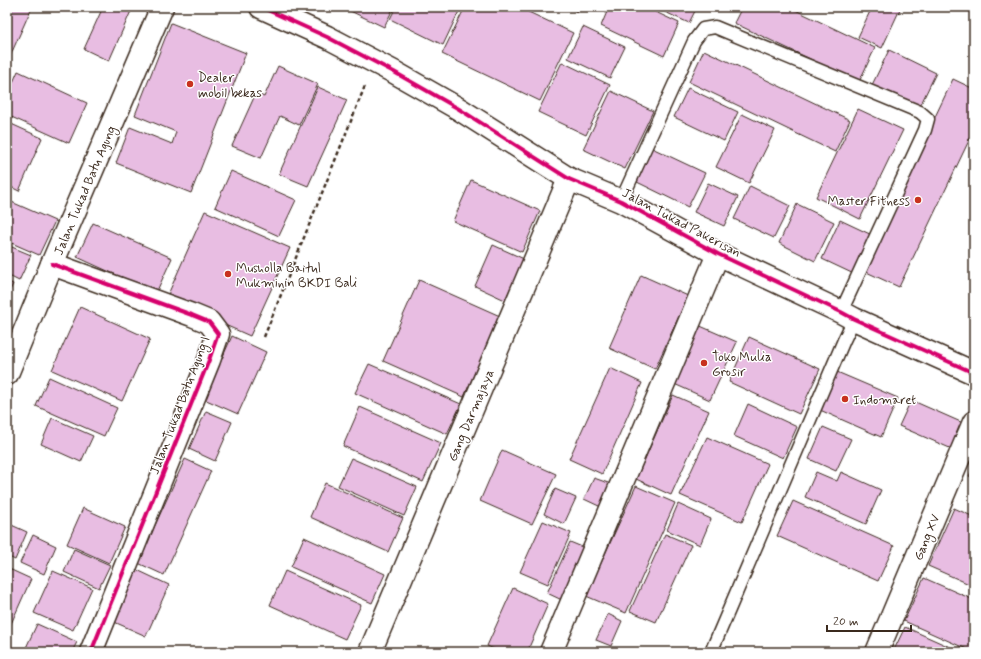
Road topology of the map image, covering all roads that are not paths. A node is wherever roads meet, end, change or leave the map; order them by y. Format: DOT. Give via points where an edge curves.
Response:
graph roads {
  1 [pos="162,7"];
  2 [pos="262,7"];
  3 [pos="569,179"];
  4 [pos="621,201"];
  5 [pos="718,254"];
  6 [pos="52,264"];
  7 [pos="848,315"];
  8 [pos="974,373"];
  9 [pos="7,374"];
  10 [pos="974,422"];
  11 [pos="91,652"];
  12 [pos="370,652"];
  13 [pos="551,652"];
  14 [pos="711,652"];
  15 [pos="877,652"];
  1 -- 6 [label="street, Jalan Tukad Batu Agung"];
  2 -- 3 [label="street, Jalan Tukad Pakerisan" via="374,61 459,109"];
  3 -- 4 [label="street, Jalan Tukad Pakerisan"];
  3 -- 12 [label="street, Gang Darmajaya"];
  4 -- 5 [label="street, Jalan Tukad Pakerisan"];
  4 -- 7 [label="lane" via="694,41 703,29 715,27 920,112 928,119 926,130"];
  5 -- 7 [label="street, Jalan Tukad Pakerisan"];
  5 -- 13 [label="street"];
  6 -- 9 [label="street, Jalan Tukad Batu Agung"];
  6 -- 11 [label="street, Jalan Tukad Batu Agung I" via="209,322 218,334"];
  7 -- 8 [label="street, Jalan Tukad Pakerisan"];
  7 -- 14 [label="lane" via="844,340"];
  10 -- 15 [label="street, Gang XV"];
}
